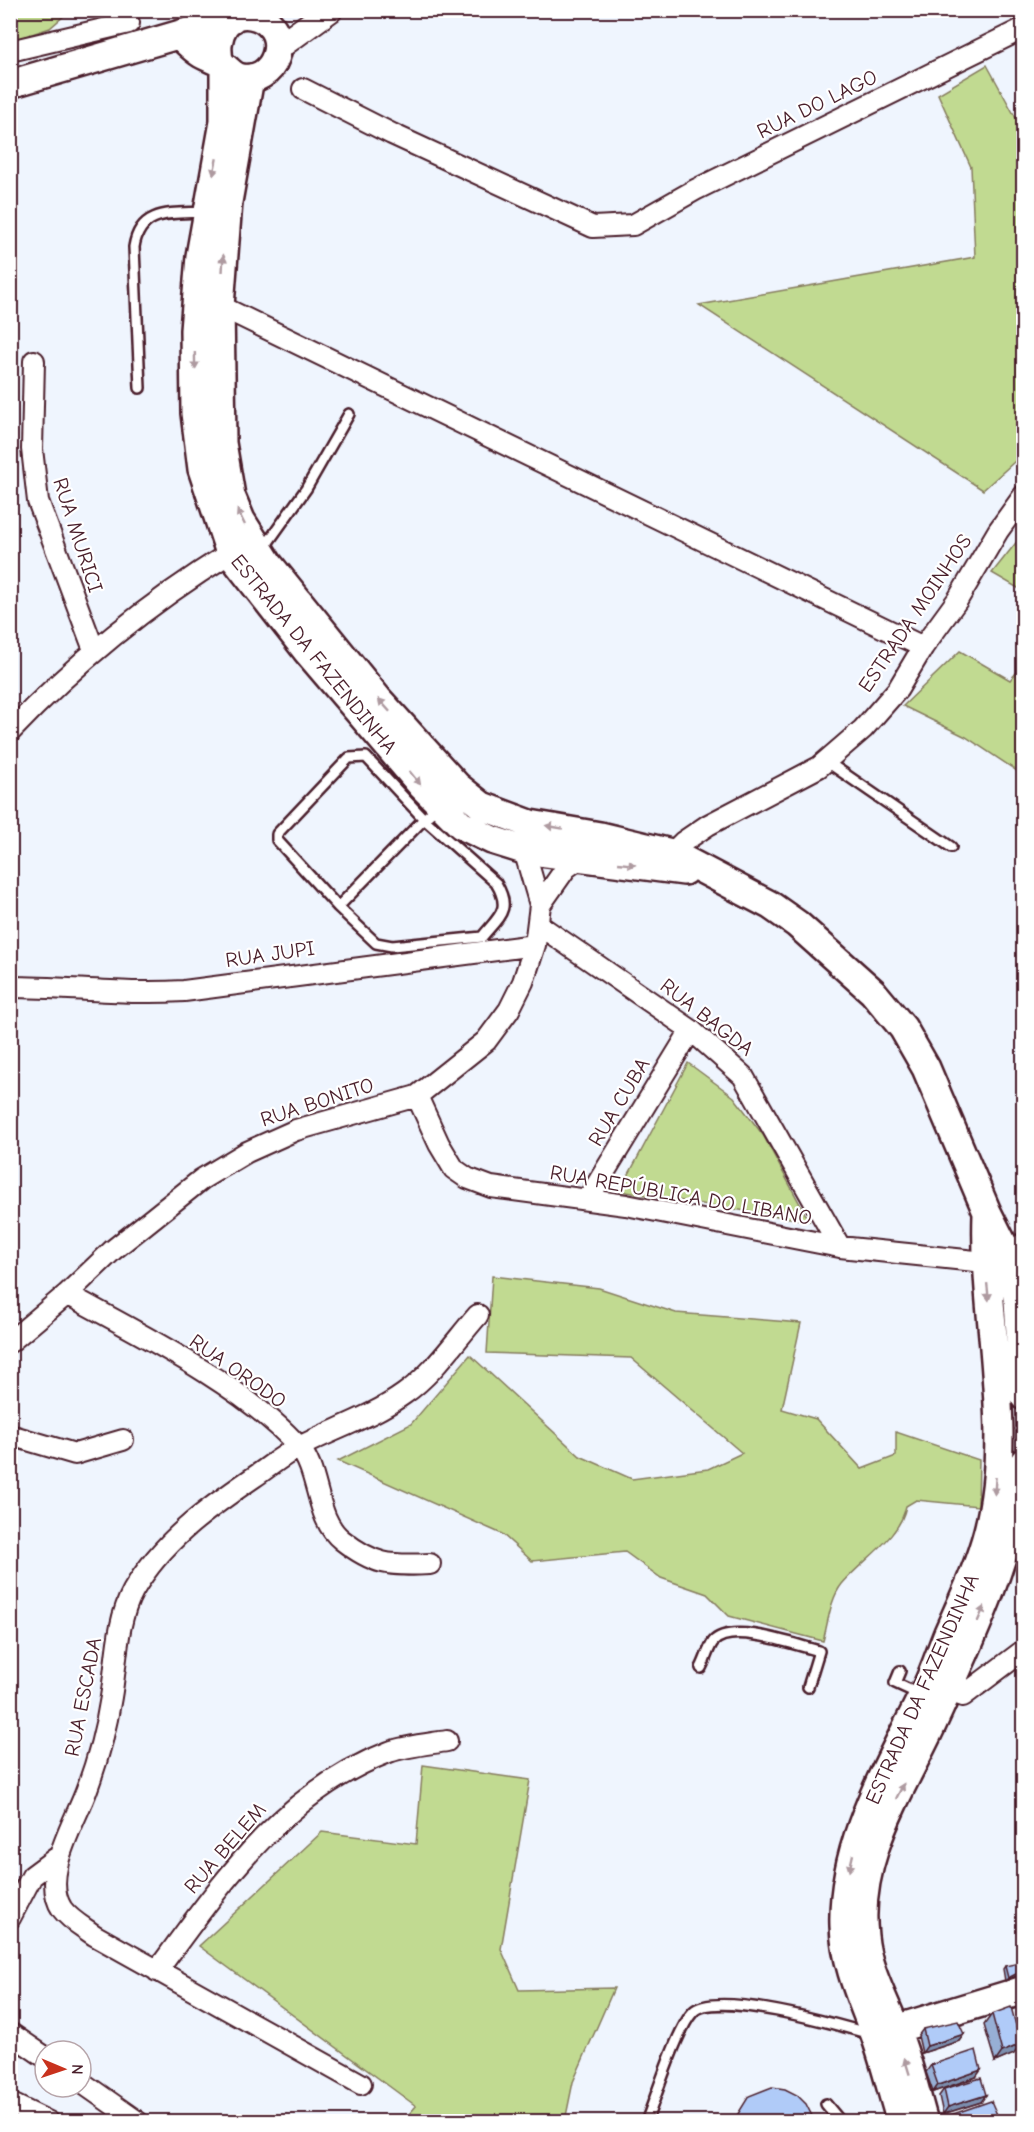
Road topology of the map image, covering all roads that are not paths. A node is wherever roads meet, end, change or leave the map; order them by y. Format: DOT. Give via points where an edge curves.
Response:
graph roads {
  1 [pos="109,10"];
  2 [pos="330,10"];
  3 [pos="248,15"];
  4 [pos="129,23"];
  5 [pos="1023,28"];
  6 [pos="166,38"];
  7 [pos="279,47"];
  8 [pos="10,51"];
  9 [pos="222,65"];
  10 [pos="250,78"];
  11 [pos="10,84"];
  12 [pos="303,89"];
  13 [pos="207,212"];
  14 [pos="220,306"];
  15 [pos="34,361"];
  16 [pos="140,388"];
  17 [pos="350,414"];
  18 [pos="1023,495"];
  19 [pos="230,553"];
  20 [pos="261,553"];
  21 [pos="923,647"];
  22 [pos="94,650"];
  23 [pos="10,732"];
  24 [pos="825,761"];
  25 [pos="432,812"];
  26 [pos="951,847"];
  27 [pos="524,850"];
  28 [pos="580,858"];
  29 [pos="664,860"];
  30 [pos="338,907"];
  31 [pos="540,915"];
  32 [pos="535,945"];
  33 [pos="10,987"];
  34 [pos="691,1030"];
  35 [pos="417,1096"];
  36 [pos="588,1199"];
  37 [pos="840,1247"];
  38 [pos="1006,1253"];
  39 [pos="67,1294"];
  40 [pos="478,1314"];
  41 [pos="10,1342"];
  42 [pos="1023,1396"];
  43 [pos="10,1435"];
  44 [pos="123,1440"];
  45 [pos="299,1447"];
  46 [pos="1023,1462"];
  47 [pos="430,1564"];
  48 [pos="1023,1650"];
  49 [pos="701,1668"];
  50 [pos="900,1671"];
  51 [pos="808,1687"];
  52 [pos="932,1691"];
  53 [pos="447,1741"];
  54 [pos="59,1856"];
  55 [pos="10,1918"];
  56 [pos="157,1971"];
  57 [pos="1023,1990"];
  58 [pos="10,2033"];
  59 [pos="886,2033"];
  60 [pos="33,2049"];
  61 [pos="361,2084"];
  62 [pos="93,2090"];
  63 [pos="10,2103"];
  64 [pos="826,2104"];
  65 [pos="49,2121"];
  66 [pos="138,2121"];
  67 [pos="646,2121"];
  68 [pos="841,2121"];
  69 [pos="901,2121"];
  70 [pos="924,2121"];
  1 -- 4 [label="street"];
  2 -- 7 [label="street"];
  3 -- 6 [label="main road"];
  3 -- 7 [label="main road" via="269,24"];
  3 -- 9 [label="main road" via="222,27 216,51"];
  4 -- 6 [label="street"];
  4 -- 8 [label="street"];
  5 -- 12 [label="street, RUA DO LAGO" via="695,190 633,225 593,226"];
  6 -- 9 [label="main road"];
  6 -- 11 [label="main road"];
  7 -- 10 [label="main road" via="270,68"];
  9 -- 10 [label="main road" via="231,74"];
  9 -- 13 [label="main road, ESTRADA DA FAZENDINHA, one-way" via="224,122"];
  14 -- 10 [label="main road, ESTRADA DA FAZENDINHA, one-way" via="228,202"];
  13 -- 16 [label="lane" via="156,216 136,233"];
  13 -- 19 [label="main road, ESTRADA DA FAZENDINHA, one-way" via="194,330 195,413 202,469"];
  20 -- 14 [label="main road, ESTRADA DA FAZENDINHA, one-way" via="231,496 225,469 220,412"];
  14 -- 21 [label="street"];
  15 -- 22 [label="street, RUA MURICI" via="32,449 38,501"];
  17 -- 20 [label="lane" via="306,489"];
  18 -- 21 [label="street, ESTRADA MOINHOS"];
  19 -- 22 [label="street" via="189,578"];
  19 -- 25 [label="main road, ESTRADA DA FAZENDINHA, one-way"];
  29 -- 20 [label="main road, ESTRADA DA FAZENDINHA, one-way" via="600,836 530,824 482,806 457,786 378,699"];
  21 -- 24 [label="street, ESTRADA MOINHOS" via="898,689 863,729"];
  22 -- 23 [label="street"];
  24 -- 26 [label="lane"];
  24 -- 29 [label="street, ESTRADA MOINHOS" via="708,825"];
  25 -- 27 [label="main road, ESTRADA DA FAZENDINHA"];
  25 -- 30 [label="lane"];
  25 -- 30 [label="lane" via="366,757 350,758 277,834 278,845"];
  25 -- 30 [label="lane" via="504,897 504,911 482,937 384,945 376,943"];
  27 -- 28 [label="main road, ESTRADA DA FAZENDINHA"];
  27 -- 31 [label="street"];
  28 -- 29 [label="main road, ESTRADA DA FAZENDINHA, one-way"];
  28 -- 31 [label="street" via="566,868"];
  29 -- 38 [label="main road, ESTRADA DA FAZENDINHA" via="739,887 797,924 873,992 903,1028 926,1068"];
  31 -- 32 [label="street, RUA BONITO"];
  31 -- 34 [label="street, RUA BAGDA"];
  32 -- 33 [label="street, RUA JUPI" via="184,991 142,994"];
  32 -- 35 [label="street, RUA BONITO" via="519,991 486,1041"];
  34 -- 36 [label="street, RUA CUBA"];
  34 -- 37 [label="street, RUA BAGDA" via="743,1076"];
  35 -- 36 [label="street, RUA REPÚBLICA DO LIBANO" via="454,1169 467,1178 515,1192"];
  35 -- 39 [label="street, RUA BONITO" via="296,1130 247,1152 175,1200"];
  36 -- 37 [label="street, RUA REPÚBLICA DO LIBANO"];
  37 -- 38 [label="street, RUA REPÚBLICA DO LIBANO"];
  38 -- 42 [label="main road, ESTRADA DA FAZENDINHA" via="1018,1301"];
  38 -- 52 [label="main road, ESTRADA DA FAZENDINHA, one-way" via="995,1493 988,1531"];
  39 -- 41 [label="street, RUA BONITO"];
  39 -- 45 [label="street, RUA ORODO" via="150,1339 239,1396"];
  40 -- 45 [label="street, RUA ESCADA" via="405,1394 368,1416"];
  43 -- 44 [label="street" via="75,1454"];
  45 -- 47 [label="street, RUA ORODO" via="312,1470 329,1525 338,1537 377,1563"];
  45 -- 54 [label="street, RUA ESCADA" via="176,1535 132,1593 123,1616 102,1745"];
  52 -- 46 [label="main road, ESTRADA DA FAZENDINHA, one-way" via="996,1580 1012,1529"];
  48 -- 52 [label="street" via="963,1696"];
  49 -- 51 [label="lane" via="714,1642 739,1633 819,1651"];
  50 -- 52 [label="lane" via="895,1683"];
  52 -- 59 [label="main road, ESTRADA DA FAZENDINHA" via="872,1801 856,1843 846,1890 844,1925 848,1958"];
  53 -- 56 [label="street, RUA BELEM" via="390,1752 349,1771 296,1806 248,1852"];
  54 -- 55 [label="street" via="32,1876"];
  54 -- 56 [label="street, RUA ESCADA" via="56,1894 69,1917"];
  56 -- 61 [label="street, RUA ESCADA"];
  57 -- 59 [label="main road"];
  58 -- 60 [label="street"];
  59 -- 67 [label="lane" via="732,2003 703,2005 692,2012"];
  59 -- 69 [label="main road, ESTRADA DA FAZENDINHA"];
  70 -- 59 [label="main road, ESTRADA DA FAZENDINHA, one-way"];
  62 -- 66 [label="street"];
  63 -- 65 [label="street"];
  64 -- 68 [label="lane"];
}
